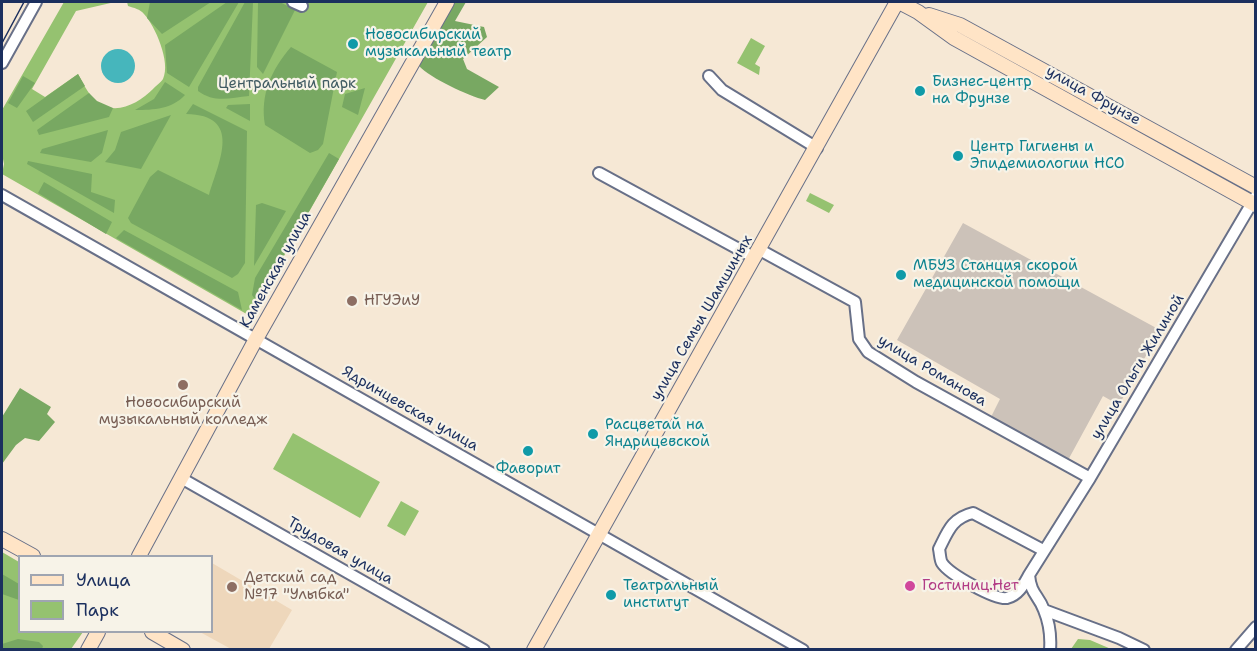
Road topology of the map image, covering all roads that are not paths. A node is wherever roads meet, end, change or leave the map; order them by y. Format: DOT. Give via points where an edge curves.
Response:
graph roads {
  1 [pos="36,2"];
  2 [pos="447,2"];
  3 [pos="898,2"];
  4 [pos="918,12"];
  5 [pos="2,63"];
  6 [pos="709,76"];
  7 [pos="817,148"];
  8 [pos="599,173"];
  9 [pos="1256,187"];
  10 [pos="2,195"];
  11 [pos="1254,201"];
  12 [pos="757,254"];
  13 [pos="256,339"];
  14 [pos="182,478"];
  15 [pos="1090,478"];
  16 [pos="599,535"];
  17 [pos="2,538"];
  18 [pos="1043,550"];
  19 [pos="31,555"];
  20 [pos="140,555"];
  21 [pos="1029,575"];
  22 [pos="1044,610"];
  23 [pos="1256,627"];
  24 [pos="97,633"];
  25 [pos="154,633"];
  26 [pos="88,650"];
  27 [pos="183,650"];
  28 [pos="484,650"];
  29 [pos="534,650"];
  30 [pos="803,650"];
  31 [pos="1050,650"];
  32 [pos="1144,650"];
  33 [pos="1236,650"];
  1 -- 5 [label="street"];
  2 -- 13 [label="street, Каменская улица"];
  3 -- 4 [label="street, улица Фрунзе"];
  3 -- 7 [label="street, улица Семьи Шамшиных"];
  4 -- 9 [label="street, улица Фрунзе" via="960,25"];
  4 -- 11 [label="street, улица Фрунзе" via="954,38"];
  6 -- 7 [label="street" via="722,90"];
  7 -- 12 [label="street, улица Семьи Шамшиных"];
  8 -- 12 [label="street, улица Романова"];
  10 -- 13 [label="street, Ядринцевская улица"];
  11 -- 15 [label="street, улица Ольги Жилиной"];
  12 -- 15 [label="street, улица Романова" via="855,302 859,339 868,352"];
  12 -- 16 [label="street, улица Семьи Шамшиных"];
  13 -- 14 [label="street, Каменская улица"];
  13 -- 16 [label="street, Ядринцевская улица"];
  14 -- 20 [label="street, Каменская улица"];
  14 -- 28 [label="street, Трудовая улица"];
  15 -- 18 [label="street, улица Ольги Жилиной"];
  16 -- 29 [label="street, улица Семьи Шамшиных"];
  16 -- 30 [label="street, Ядринцевская улица"];
  17 -- 19 [label="street"];
  18 -- 21 [label="street, улица Ольги Жилиной"];
  18 -- 21 [label="street, улица Ольги Жилиной" via="973,513 960,516 939,549 942,563 953,573 994,596 1007,598 1019,592"];
  21 -- 22 [label="street" via="1030,588"];
  22 -- 31 [label="street"];
  22 -- 32 [label="street"];
  23 -- 33 [label="street"];
  24 -- 26 [label="street"];
  25 -- 27 [label="street"];
}
